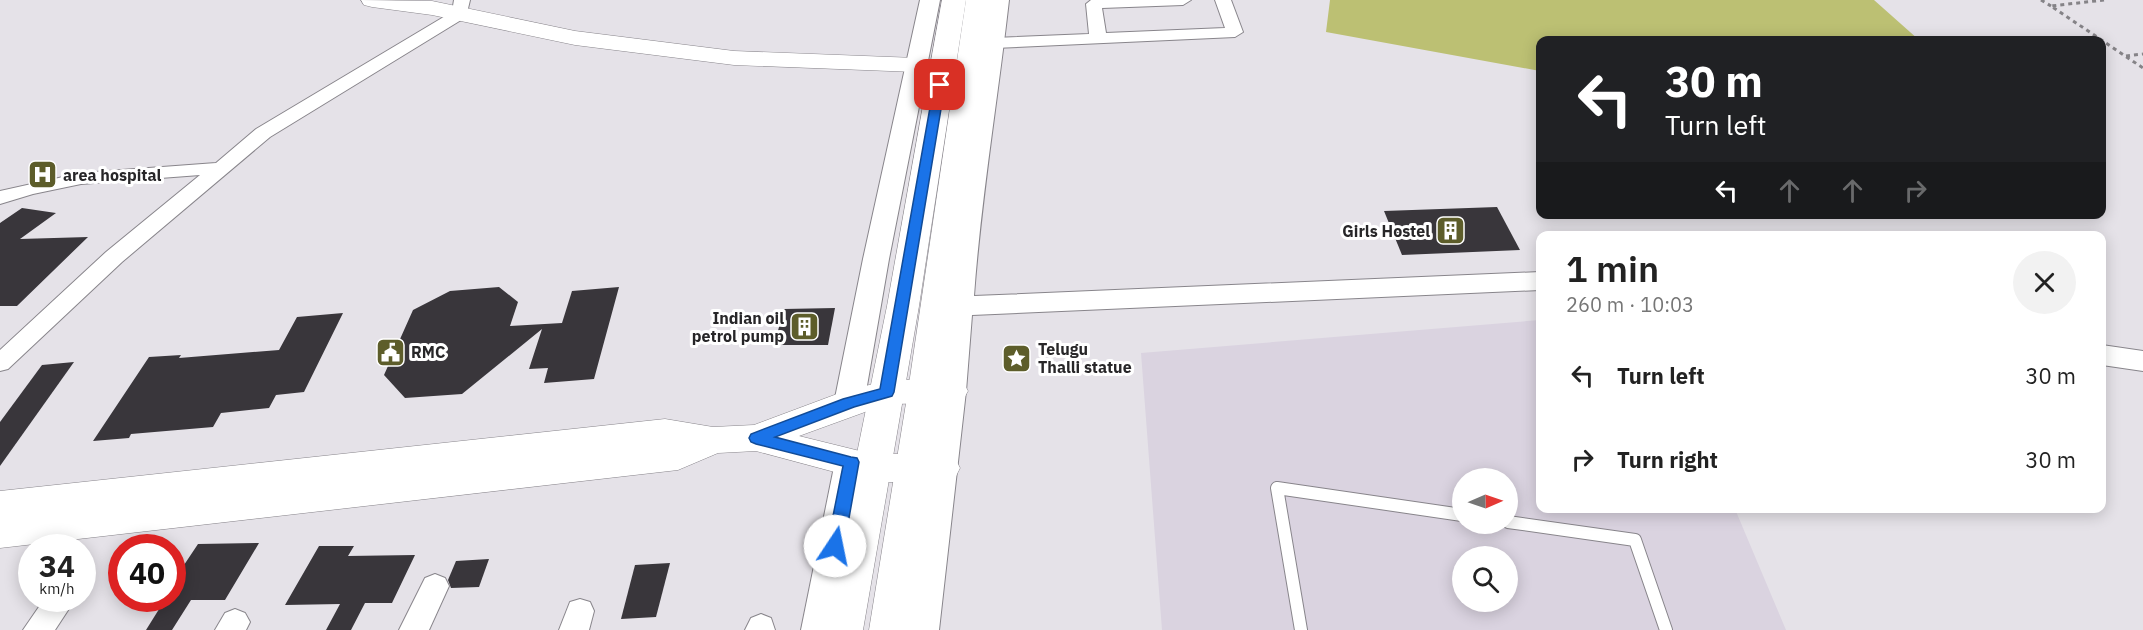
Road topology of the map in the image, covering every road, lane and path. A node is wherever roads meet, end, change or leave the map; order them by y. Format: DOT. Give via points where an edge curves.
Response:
graph roads {
  1 [pos="372,0"];
  2 [pos="930,0"];
  3 [pos="954,0"];
  4 [pos="978,0"];
  5 [pos="999,0"];
  6 [pos="1183,0"];
  7 [pos="1224,0"];
  8 [pos="2041,0"];
  9 [pos="2104,0"];
  10 [pos="2051,6"];
  11 [pos="461,7"];
  12 [pos="2095,36"];
  13 [pos="1098,39"];
  14 [pos="994,43"];
  15 [pos="2106,43"];
  16 [pos="2143,54"];
  17 [pos="2125,56"];
  18 [pos="2143,68"];
  19 [pos="946,91"];
  20 [pos="221,168"];
  21 [pos="0,198"];
  22 [pos="1536,281"];
  23 [pos="948,307"];
  24 [pos="2106,356"];
  25 [pos="2143,361"];
  26 [pos="0,363"];
  27 [pos="939,391"];
  28 [pos="887,392"];
  29 [pos="849,403"];
  30 [pos="756,438"];
  31 [pos="712,440"];
  32 [pos="862,465"];
  33 [pos="928,468"];
  34 [pos="0,506"];
  35 [pos="1452,514"];
  36 [pos="1518,523"];
  37 [pos="0,533"];
  38 [pos="435,586"];
  39 [pos="52,612"];
  40 [pos="38,630"];
  41 [pos="414,630"];
  42 [pos="820,630"];
  43 [pos="842,630"];
  44 [pos="890,630"];
  45 [pos="920,630"];
  46 [pos="1301,630"];
  47 [pos="1666,630"];
  1 -- 11 [label="main road"];
  2 -- 19 [label="street"];
  3 -- 19 [label="highway"];
  4 -- 19 [label="highway"];
  5 -- 14 [label="street"];
  6 -- 13 [label="street" via="1094,4"];
  7 -- 13 [label="street" via="1236,32"];
  8 -- 10 [label="path"];
  9 -- 10 [label="path"];
  10 -- 12 [label="path"];
  11 -- 19 [label="main road" via="575,38"];
  11 -- 20 [label="street" via="263,134"];
  13 -- 14 [label="street"];
  14 -- 19 [label="street"];
  15 -- 17 [label="path"];
  16 -- 17 [label="path"];
  17 -- 18 [label="path"];
  19 -- 23 [label="highway" via="956,224"];
  19 -- 28 [label="highway"];
  19 -- 29 [label="street"];
  20 -- 21 [label="street" via="88,177"];
  20 -- 26 [label="street" via="114,257"];
  22 -- 23 [label="street"];
  23 -- 27 [label="highway"];
  24 -- 25 [label="street"];
  27 -- 28 [label="main road"];
  27 -- 33 [label="highway"];
  28 -- 29 [label="main road"];
  28 -- 32 [label="highway"];
  29 -- 30 [label="main road"];
  30 -- 31 [label="main road"];
  30 -- 32 [label="main road"];
  31 -- 34 [label="main road" via="665,432"];
  31 -- 37 [label="main road" via="678,456"];
  32 -- 33 [label="main road"];
  32 -- 42 [label="street"];
  32 -- 43 [label="highway"];
  33 -- 44 [label="highway"];
  33 -- 45 [label="street"];
  35 -- 46 [label="lane" via="1277,488"];
  36 -- 47 [label="lane" via="1635,540"];
  38 -- 41 [label="street"];
  39 -- 40 [label="street"];
}
